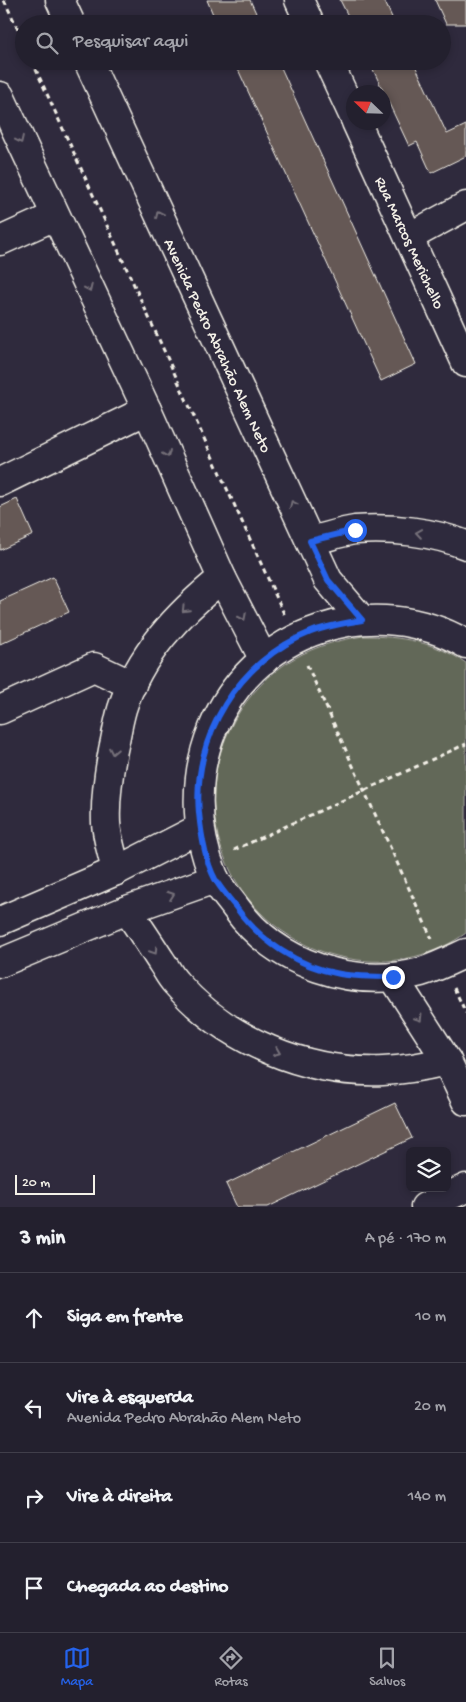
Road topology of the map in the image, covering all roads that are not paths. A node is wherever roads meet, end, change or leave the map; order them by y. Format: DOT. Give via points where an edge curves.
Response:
graph roads {
  1 [pos="60,0"];
  2 [pos="299,0"];
  3 [pos="67,15"];
  4 [pos="306,15"];
  5 [pos="92,70"];
  6 [pos="332,70"];
  7 [pos="0,96"];
  8 [pos="346,100"];
  9 [pos="360,130"];
  10 [pos="466,206"];
  11 [pos="55,216"];
  12 [pos="410,237"];
  13 [pos="0,241"];
  14 [pos="466,362"];
  15 [pos="147,410"];
  16 [pos="0,482"];
  17 [pos="310,541"];
  18 [pos="466,545"];
  19 [pos="222,578"];
  20 [pos="362,620"];
  21 [pos="466,644"];
  22 [pos="264,660"];
  23 [pos="132,684"];
  24 [pos="0,710"];
  25 [pos="200,828"];
  26 [pos="212,870"];
  27 [pos="116,871"];
  28 [pos="127,910"];
  29 [pos="0,921"];
  30 [pos="455,958"];
  31 [pos="0,963"];
  32 [pos="393,977"];
  33 [pos="447,1061"];
  34 [pos="466,1101"];
  35 [pos="466,1188"];
  36 [pos="425,1207"];
  1 -- 3 [label="street"];
  2 -- 4 [label="street"];
  17 -- 5 [label="street, Avenida Pedro Abrahão Alem Neto, one-way"];
  6 -- 8 [label="street"];
  7 -- 11 [label="street, one-way"];
  9 -- 12 [label="street, Rua Marcos Merichello"];
  10 -- 12 [label="street"];
  11 -- 13 [label="street"];
  11 -- 15 [label="street, one-way"];
  12 -- 14 [label="street, Rua Marcos Merichello"];
  15 -- 16 [label="street"];
  15 -- 19 [label="street, one-way"];
  18 -- 17 [label="street, one-way" via="425,534 390,530 355,530"];
  17 -- 20 [label="street, Avenida Pedro Abrahão Alem Neto" via="328,580"];
  19 -- 22 [label="street, one-way"];
  19 -- 23 [label="street, one-way" via="170,625"];
  20 -- 21 [label="street" via="415,624 441,631"];
  20 -- 22 [label="street" via="310,632"];
  22 -- 25 [label="street" via="228,699 205,748 198,801"];
  23 -- 24 [label="street" via="94,667"];
  23 -- 27 [label="street, one-way" via="122,709 110,770 106,823"];
  25 -- 26 [label="street"];
  25 -- 27 [label="street"];
  28 -- 26 [label="street, one-way"];
  26 -- 32 [label="street" via="246,922 289,955 313,967 340,974"];
  27 -- 29 [label="street"];
  28 -- 31 [label="street"];
  28 -- 33 [label="street, one-way" via="175,983 200,1007 257,1044 303,1061 350,1070 415,1068"];
  30 -- 32 [label="street" via="420,972"];
  32 -- 33 [label="street, one-way"];
  33 -- 34 [label="street"];
  35 -- 36 [label="street"];
}
